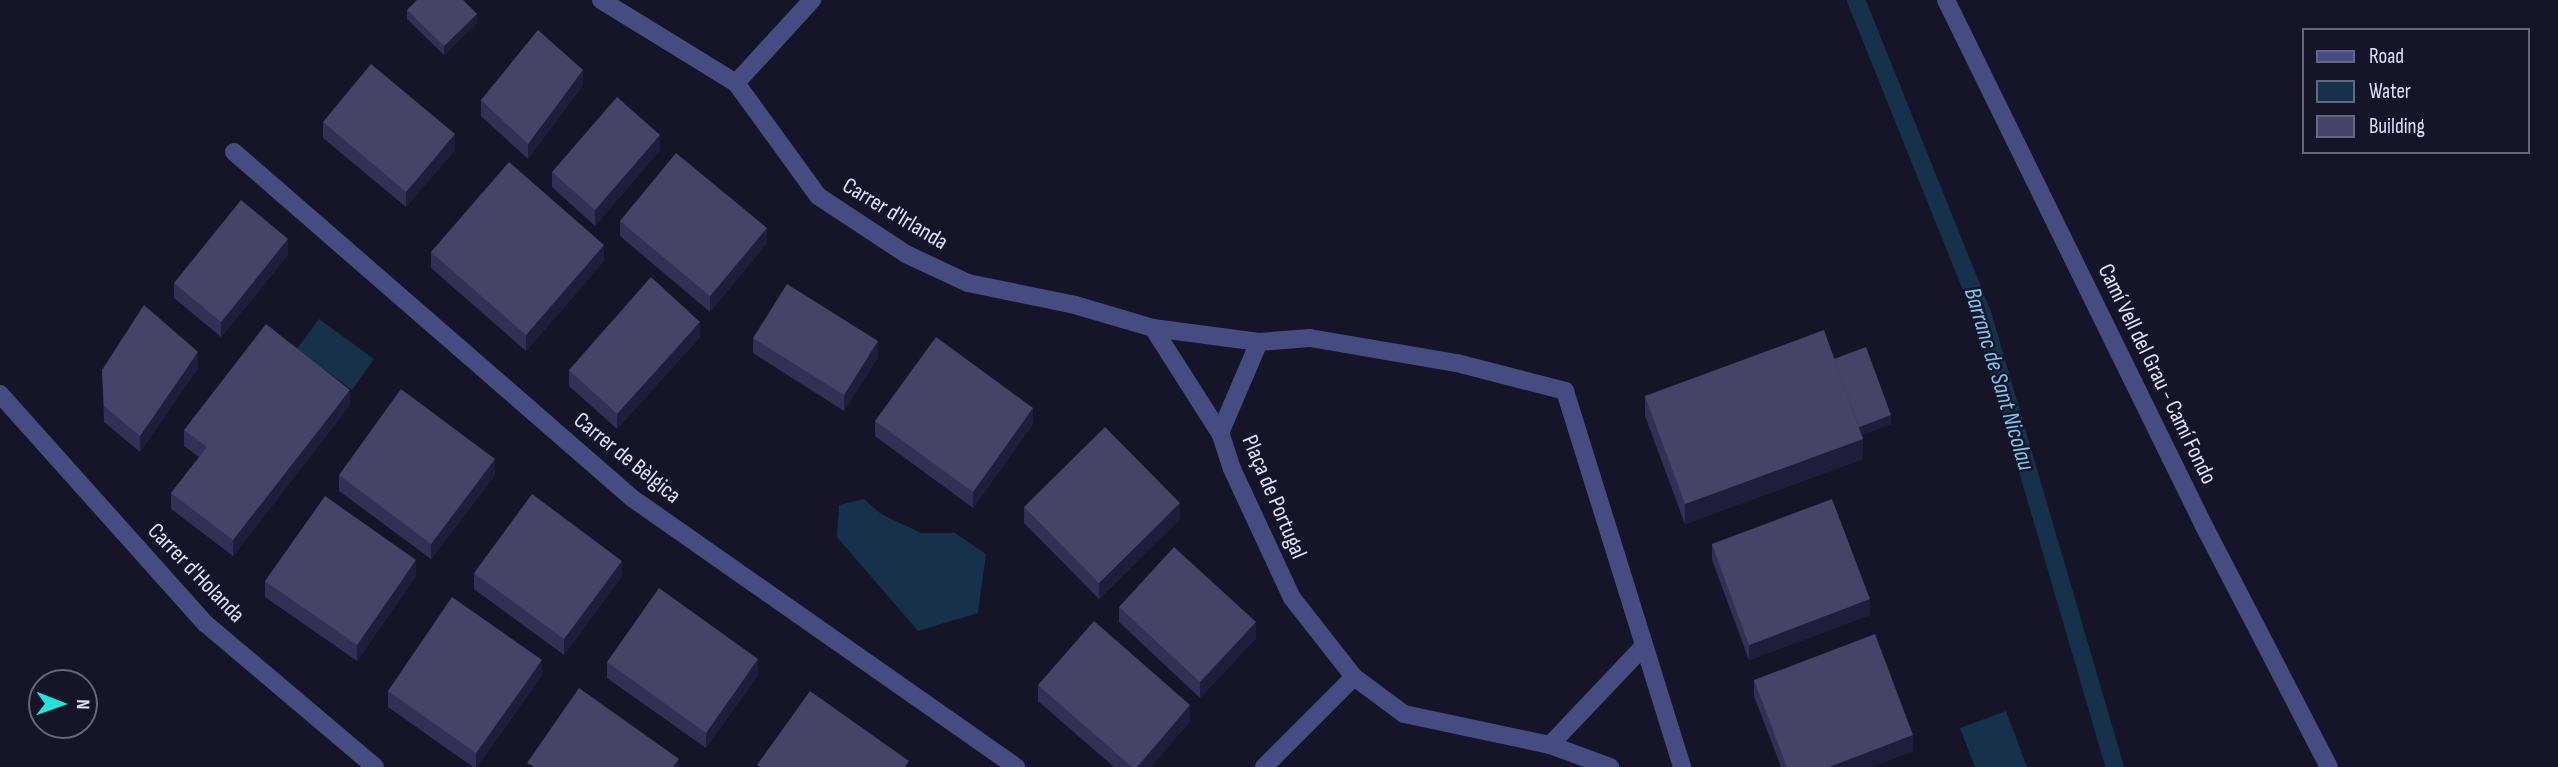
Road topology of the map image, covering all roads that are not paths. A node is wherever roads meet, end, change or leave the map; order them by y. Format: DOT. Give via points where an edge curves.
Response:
graph roads {
  1 [pos="601,0"];
  2 [pos="812,0"];
  3 [pos="1946,0"];
  4 [pos="736,83"];
  5 [pos="234,152"];
  6 [pos="1153,328"];
  7 [pos="1259,342"];
  8 [pos="0,394"];
  9 [pos="1220,433"];
  10 [pos="1643,646"];
  11 [pos="1354,677"];
  12 [pos="1550,745"];
  13 [pos="375,767"];
  14 [pos="1016,767"];
  15 [pos="1264,767"];
  16 [pos="1610,767"];
  17 [pos="1682,767"];
  18 [pos="2329,767"];
  1 -- 4 [label="street, Carrer d'Irlanda"];
  2 -- 4 [label="street"];
  3 -- 18 [label="street, Camí Vell del Grau - Camí Fondo" via="2204,526"];
  4 -- 6 [label="street, Carrer d'Irlanda" via="818,197 906,254 968,283 1074,305"];
  5 -- 14 [label="street, Carrer de Bèlgica" via="632,498"];
  6 -- 7 [label="street, Carrer d'Irlanda"];
  6 -- 9 [label="street"];
  7 -- 9 [label="street, Plaça de Portugal"];
  7 -- 10 [label="street" via="1310,338 1457,363 1565,391"];
  8 -- 13 [label="street, Carrer d'Holanda" via="206,624"];
  9 -- 11 [label="street, Plaça de Portugal" via="1292,598"];
  10 -- 12 [label="street"];
  10 -- 17 [label="street"];
  11 -- 12 [label="street, Plaça de Portugal" via="1404,714"];
  11 -- 15 [label="street"];
  12 -- 16 [label="street, Plaça de Portugal"];
}
